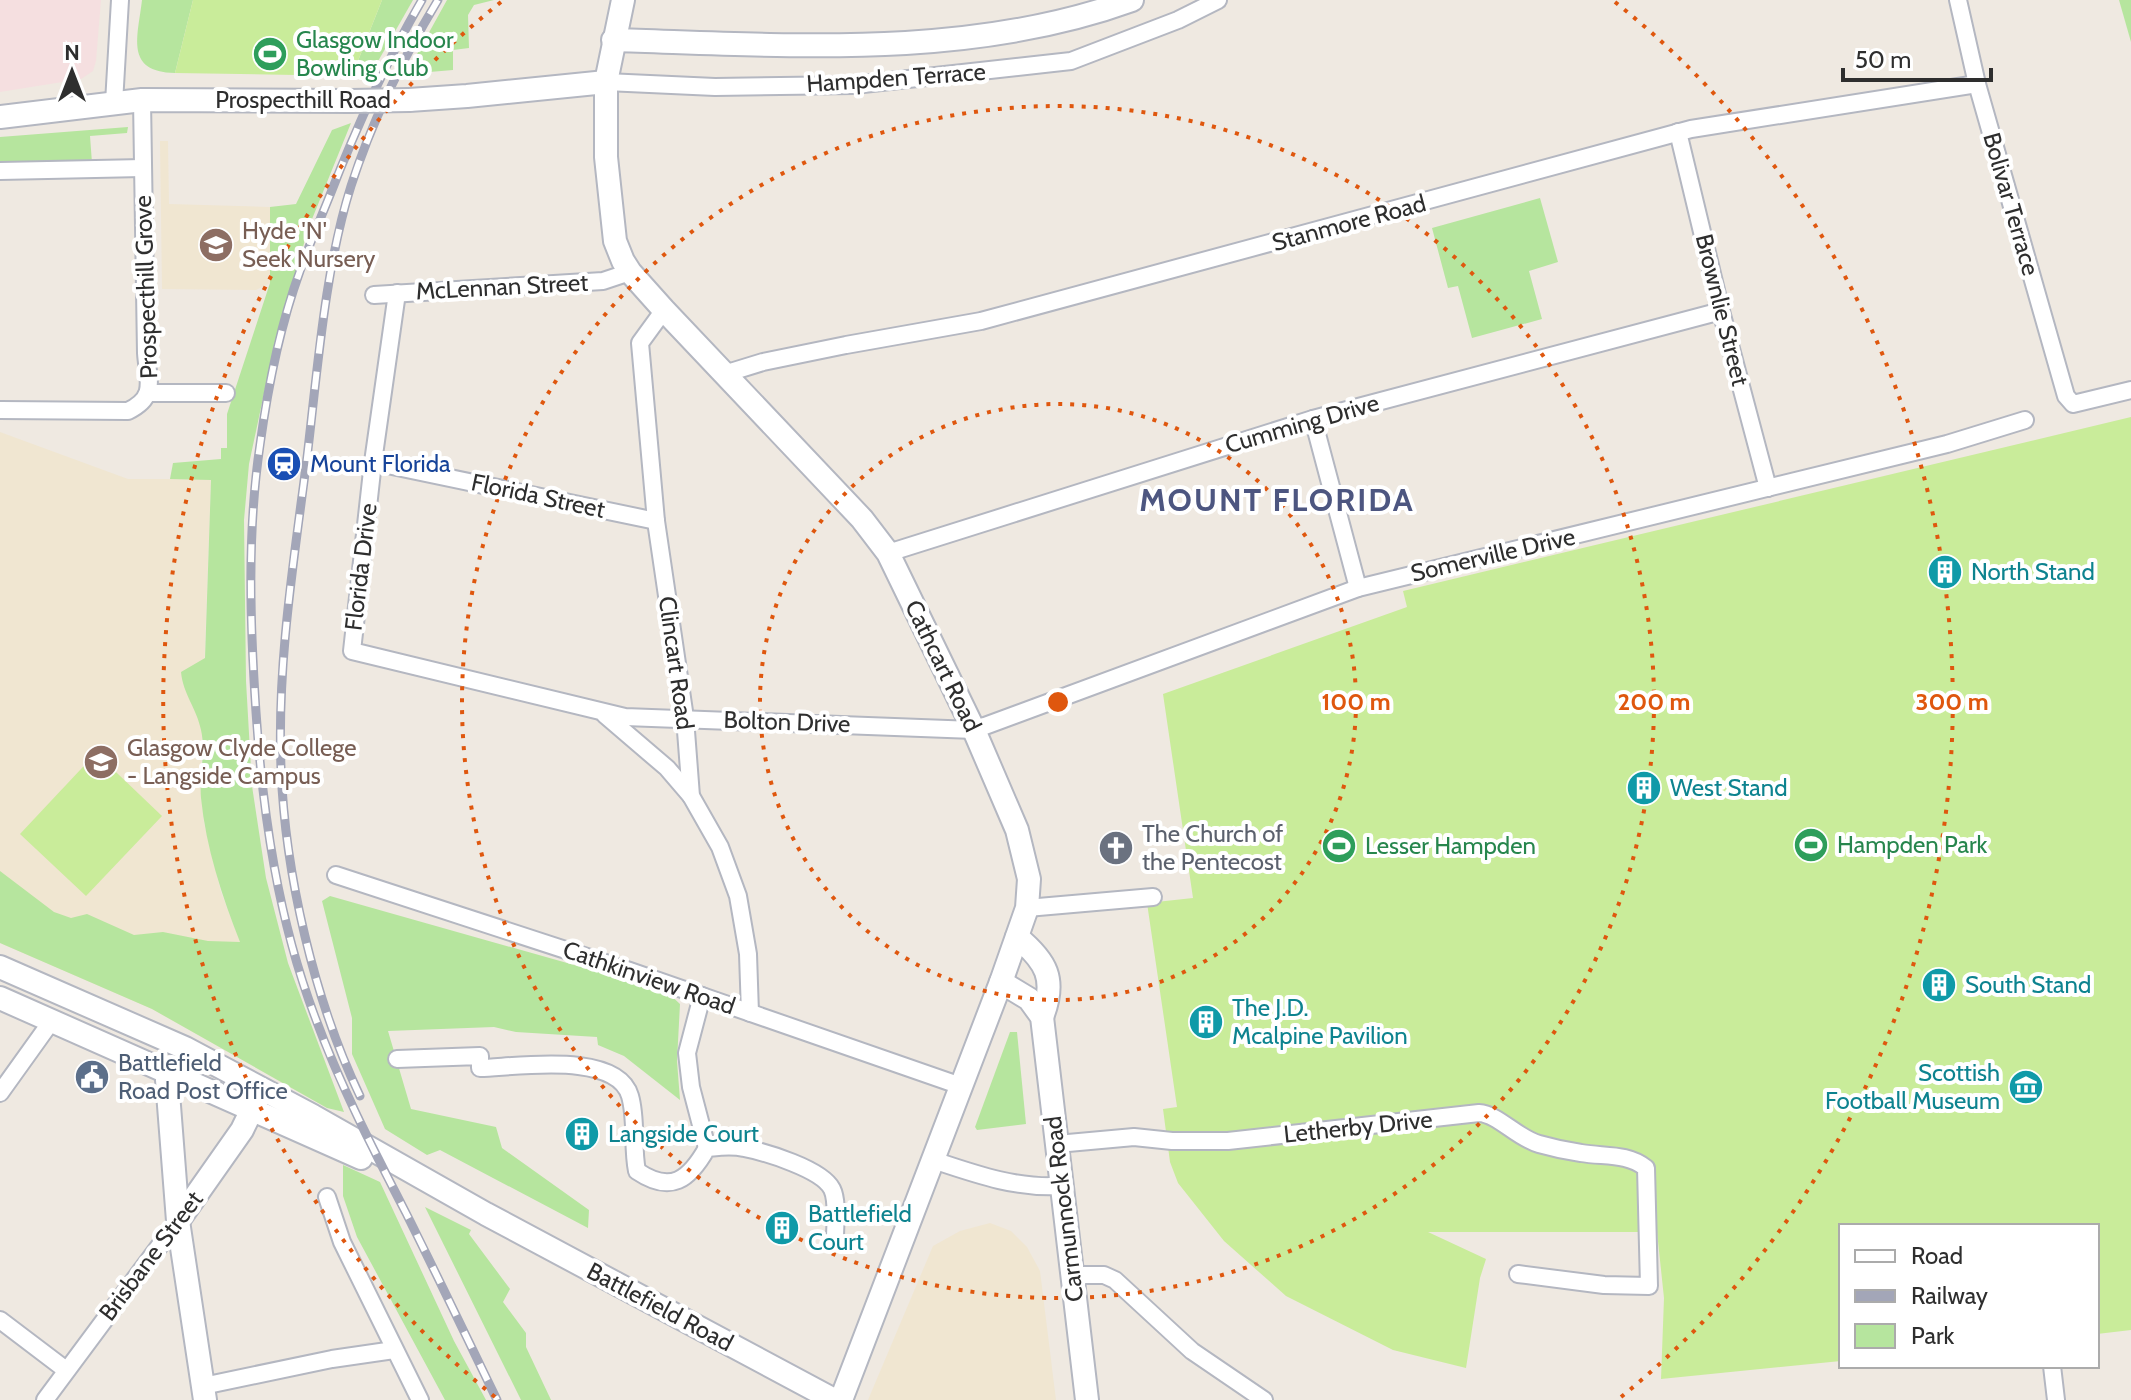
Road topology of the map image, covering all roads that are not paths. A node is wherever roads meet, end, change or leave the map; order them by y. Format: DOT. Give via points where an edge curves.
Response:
graph roads {
  1 [pos="120,0"];
  2 [pos="623,0"];
  3 [pos="1132,0"];
  4 [pos="1218,0"];
  5 [pos="1958,0"];
  6 [pos="613,40"];
  7 [pos="606,82"];
  8 [pos="1977,84"];
  9 [pos="142,100"];
  10 [pos="114,103"];
  11 [pos="0,117"];
  12 [pos="1678,132"];
  13 [pos="143,168"];
  14 [pos="0,171"];
  15 [pos="630,272"];
  16 [pos="397,293"];
  17 [pos="374,295"];
  18 [pos="664,310"];
  19 [pos="1721,311"];
  20 [pos="724,374"];
  21 [pos="2131,390"];
  22 [pos="150,393"];
  23 [pos="226,393"];
  24 [pos="0,410"];
  25 [pos="1313,419"];
  26 [pos="2025,420"];
  27 [pos="373,462"];
  28 [pos="1768,488"];
  29 [pos="656,521"];
  30 [pos="888,553"];
  31 [pos="1358,588"];
  32 [pos="352,651"];
  33 [pos="602,712"];
  34 [pos="685,718"];
  35 [pos="974,730"];
  36 [pos="691,796"];
  37 [pos="336,875"];
  38 [pos="1153,897"];
  39 [pos="1027,908"];
  40 [pos="1017,937"];
  41 [pos="0,967"];
  42 [pos="1001,982"];
  43 [pos="63,994"];
  44 [pos="702,996"];
  45 [pos="0,998"];
  46 [pos="750,1013"];
  47 [pos="1042,1017"];
  48 [pos="53,1019"];
  49 [pos="197,1054"];
  50 [pos="397,1059"];
  51 [pos="170,1072"];
  52 [pos="961,1086"];
  53 [pos="0,1093"];
  54 [pos="257,1098"];
  55 [pos="1057,1144"];
  56 [pos="707,1148"];
  57 [pos="933,1160"];
  58 [pos="1061,1186"];
  59 [pos="327,1197"];
  60 [pos="178,1221"];
  61 [pos="835,1238"];
  62 [pos="1518,1274"];
  63 [pos="1072,1275"];
  64 [pos="0,1320"];
  65 [pos="394,1350"];
  66 [pos="2052,1368"];
  67 [pos="66,1370"];
  68 [pos="204,1393"];
  69 [pos="45,1400"];
  70 [pos="420,1400"];
  71 [pos="834,1400"];
  72 [pos="841,1400"];
  73 [pos="1087,1400"];
  74 [pos="1264,1400"];
  75 [pos="2056,1400"];
  1 -- 10 [label="street"];
  2 -- 6 [label="street, Cathcart Road"];
  3 -- 6 [label="street" via="1089,16 988,36 827,47"];
  4 -- 7 [label="street, Hampden Terrace" via="1071,61 854,85"];
  5 -- 8 [label="street, Bolivar Terrace"];
  6 -- 7 [label="street, Cathcart Road"];
  7 -- 9 [label="street, Prospecthill Road, bridge" via="409,100"];
  7 -- 15 [label="street, Cathcart Road" via="606,157 615,241"];
  8 -- 12 [label="street, Stanmore Road"];
  8 -- 21 [label="street, Bolivar Terrace" via="2066,396 2073,404"];
  9 -- 10 [label="street, Prospecthill Road"];
  9 -- 13 [label="street, Prospecthill Grove"];
  10 -- 11 [label="street, Prospecthill Road"];
  12 -- 19 [label="street, Brownlie Street"];
  12 -- 20 [label="street, Stanmore Road" via="981,321 818,350"];
  13 -- 14 [label="street, Prospecthill Grove"];
  13 -- 22 [label="street, Prospecthill Grove"];
  15 -- 16 [label="street, McLennan Street" via="603,281"];
  15 -- 18 [label="street, Cathcart Road"];
  16 -- 17 [label="street, McLennan Street"];
  16 -- 27 [label="street, Florida Drive"];
  18 -- 20 [label="street, Cathcart Road"];
  18 -- 29 [label="street, Clincart Road" via="640,343"];
  19 -- 25 [label="street, Cumming Drive"];
  19 -- 28 [label="street, Brownlie Street"];
  20 -- 30 [label="street, Cathcart Road"];
  22 -- 23 [label="street"];
  22 -- 24 [label="street, Prospecthill Grove" via="143,404 128,411"];
  25 -- 30 [label="street, Cumming Drive"];
  25 -- 31 [label="street"];
  26 -- 28 [label="street, Somerville Drive"];
  27 -- 29 [label="street, Florida Street"];
  27 -- 32 [label="street, Florida Drive"];
  28 -- 31 [label="street, Somerville Drive"];
  29 -- 34 [label="street, Clincart Road"];
  30 -- 35 [label="street, Cathcart Road"];
  31 -- 35 [label="street, Somerville Drive"];
  32 -- 33 [label="street, Bolton Drive"];
  33 -- 34 [label="street, Bolton Drive"];
  33 -- 36 [label="street, Bolton Drive"];
  34 -- 35 [label="street, Bolton Drive"];
  34 -- 36 [label="street, Clincart Road"];
  35 -- 39 [label="street, Cathcart Road" via="1017,830 1029,879"];
  36 -- 46 [label="street, Clincart Road" via="720,847 738,896 748,954"];
  37 -- 44 [label="street, Cathkinview Road"];
  38 -- 39 [label="street"];
  39 -- 40 [label="street, Cathcart Road"];
  40 -- 42 [label="street, Cathcart Road"];
  40 -- 47 [label="street, Carmunnock Road" via="1042,960 1048,1002"];
  41 -- 43 [label="street, Battlefield Road"];
  42 -- 47 [label="street" via="1029,999"];
  42 -- 52 [label="street, Cathcart Road"];
  43 -- 48 [label="street"];
  43 -- 49 [label="street, Battlefield Road"];
  44 -- 46 [label="street, Cathkinview Road"];
  44 -- 56 [label="street" via="687,1053"];
  45 -- 48 [label="street, Battlefield Road"];
  46 -- 52 [label="street, Cathkinview Road"];
  47 -- 55 [label="street, Carmunnock Road"];
  48 -- 51 [label="street, Battlefield Road"];
  48 -- 53 [label="street"];
  49 -- 51 [label="street"];
  49 -- 54 [label="street, Battlefield Road"];
  50 -- 56 [label="street" via="480,1056 480,1068 584,1065 607,1071 630,1095 637,1171 652,1181 669,1184 684,1178"];
  51 -- 54 [label="street, Battlefield Road"];
  51 -- 60 [label="street"];
  52 -- 57 [label="street, Cathcart Road"];
  54 -- 60 [label="street, Brisbane Street" via="242,1130"];
  54 -- 71 [label="street, Battlefield Road"];
  55 -- 58 [label="street, Carmunnock Road"];
  55 -- 62 [label="street, Letherby Drive" via="1134,1137 1228,1141 1479,1113 1535,1143 1634,1159 1646,1168 1649,1286"];
  56 -- 61 [label="street" via="743,1147 827,1181 834,1192"];
  57 -- 58 [label="street" via="1014,1184"];
  57 -- 72 [label="street, Cathcart Road"];
  58 -- 63 [label="street, Carmunnock Road"];
  59 -- 65 [label="street" via="342,1242"];
  60 -- 67 [label="street, Brisbane Street"];
  60 -- 68 [label="street"];
  63 -- 73 [label="street, Carmunnock Road"];
  63 -- 74 [label="street" via="1115,1280 1192,1351"];
  64 -- 67 [label="street"];
  65 -- 68 [label="street" via="332,1359"];
  65 -- 70 [label="street"];
  66 -- 75 [label="street"];
  67 -- 69 [label="street, Brisbane Street"];
}
